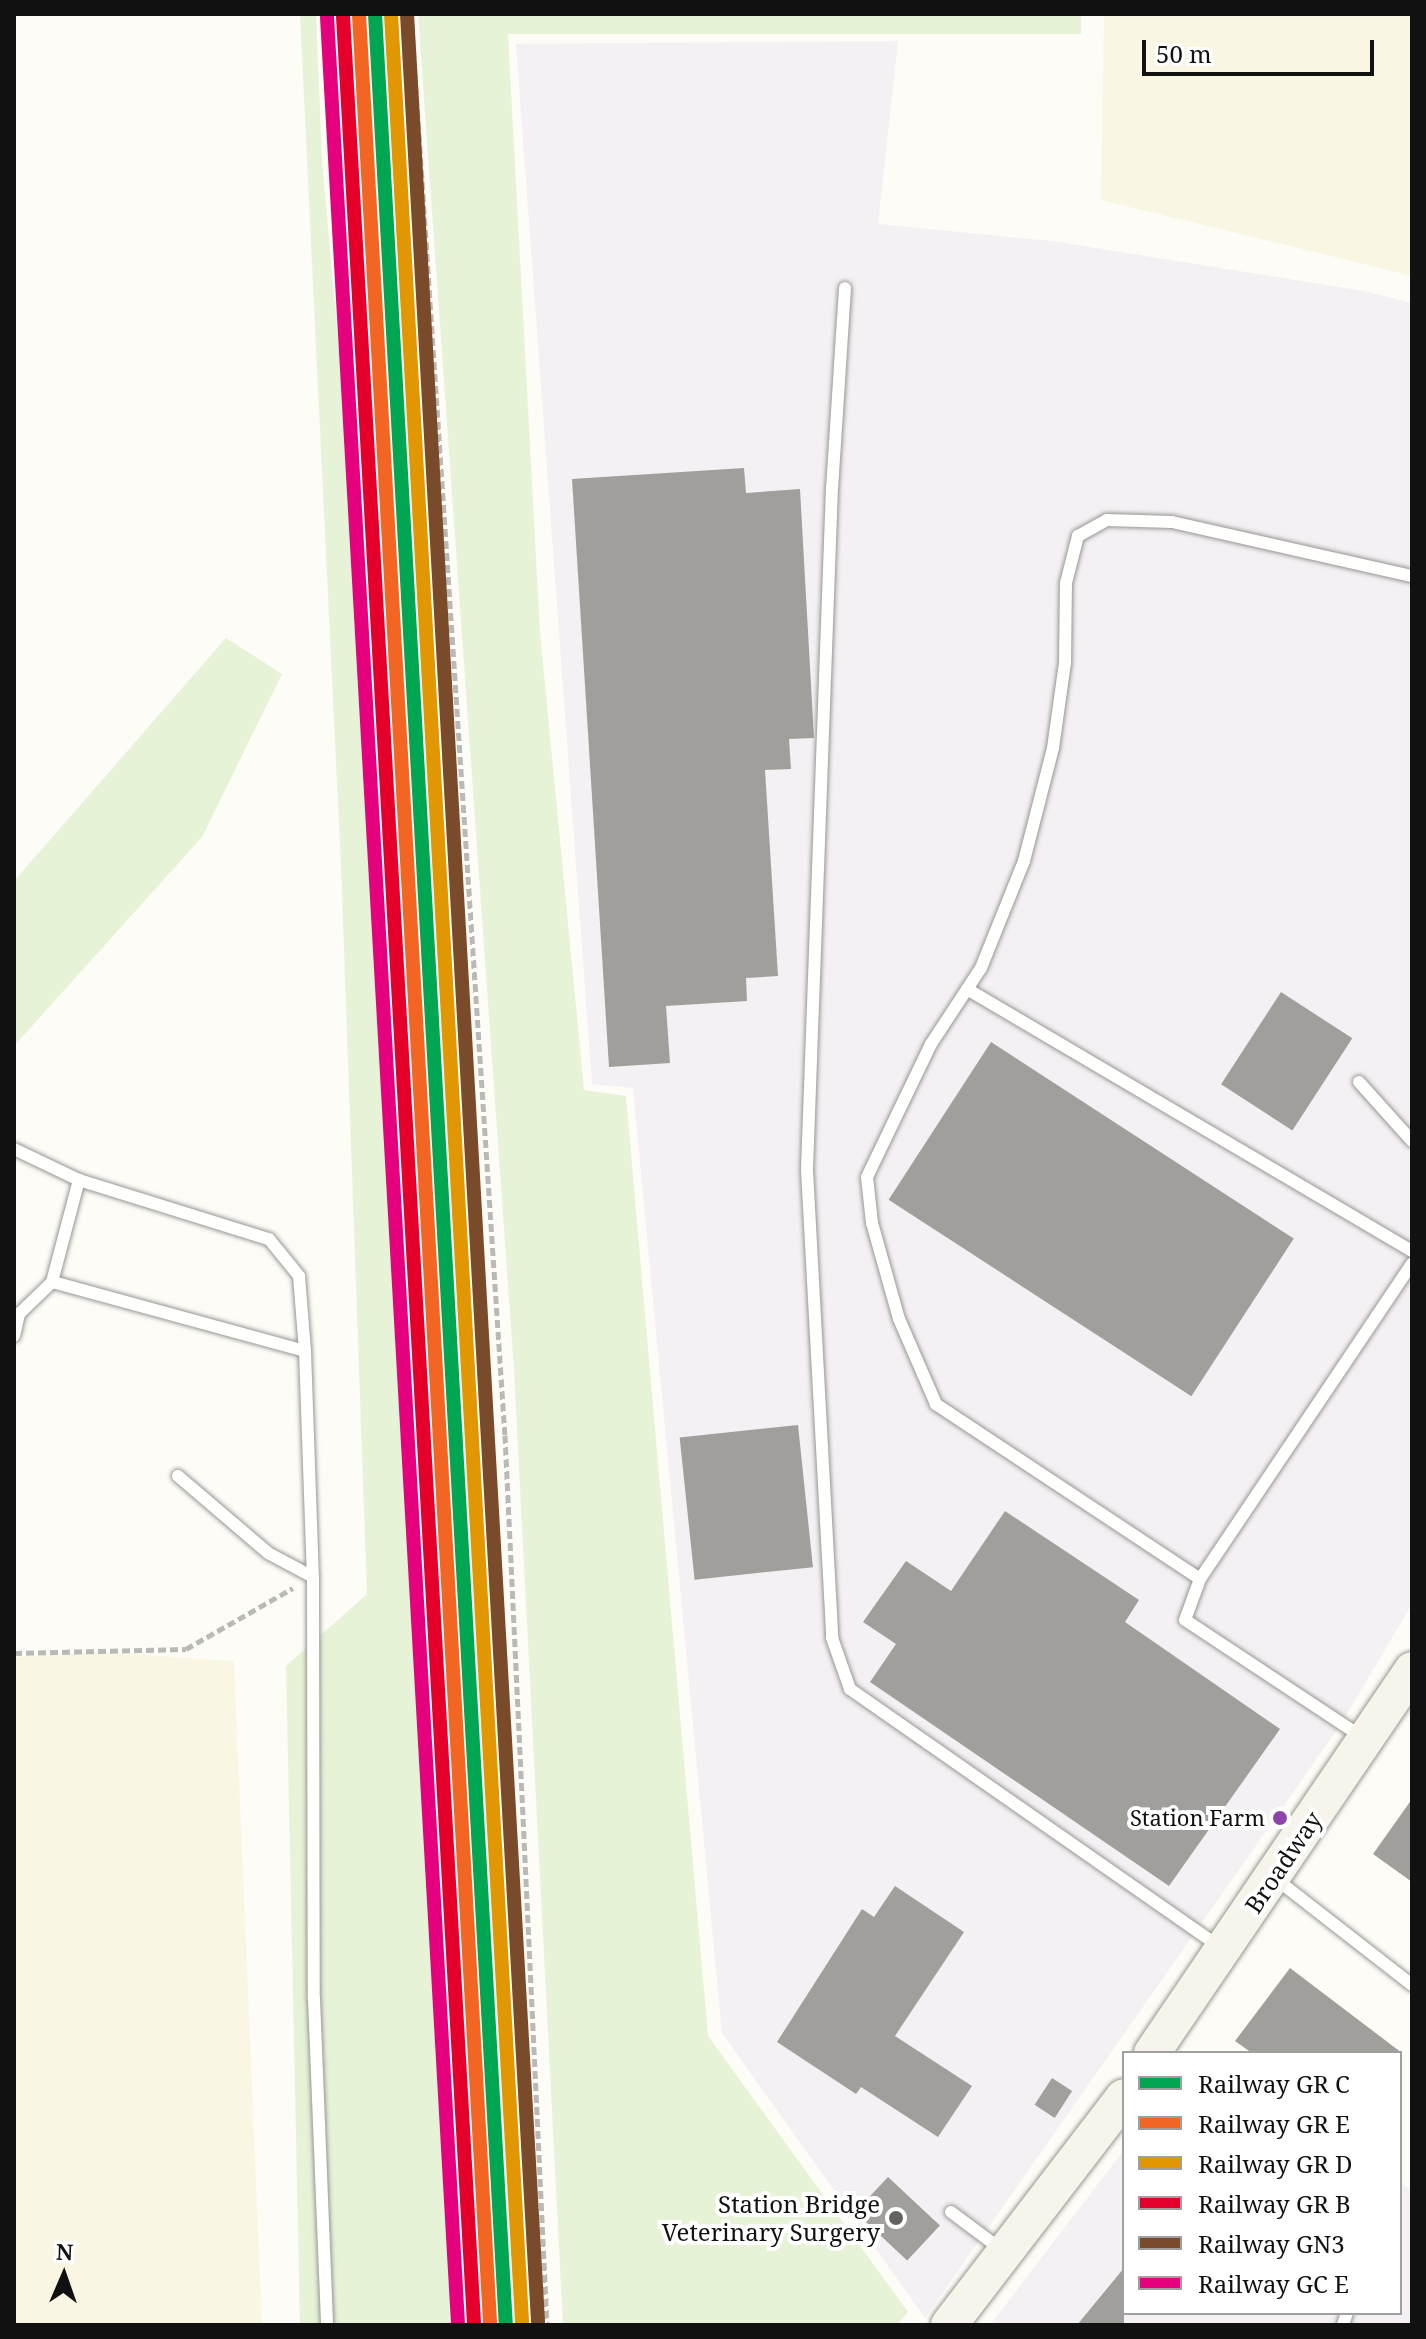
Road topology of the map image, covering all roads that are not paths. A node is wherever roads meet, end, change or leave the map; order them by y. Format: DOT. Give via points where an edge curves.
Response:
graph roads {
  1 [pos="845,288"];
  2 [pos="1412,576"];
  3 [pos="967,989"];
  4 [pos="1359,1082"];
  5 [pos="1412,1141"];
  6 [pos="14,1149"];
  7 [pos="79,1180"];
  8 [pos="1412,1251"];
  9 [pos="1412,1264"];
  10 [pos="52,1282"];
  11 [pos="14,1336"];
  12 [pos="305,1351"];
  13 [pos="178,1476"];
  14 [pos="313,1577"];
  15 [pos="1200,1579"];
  16 [pos="1412,1670"];
  17 [pos="1365,1739"];
  18 [pos="1273,1878"];
  19 [pos="1225,1950"];
  20 [pos="1412,1985"];
  21 [pos="1162,2045"];
  22 [pos="1122,2100"];
  23 [pos="951,2212"];
  24 [pos="1008,2254"];
  25 [pos="327,2325"];
  26 [pos="949,2325"];
  1 -- 19 [label="lane" via="832,487 807,1170 832,1638 850,1689"];
  2 -- 3 [label="lane" via="1172,522 1107,520 1078,536 1066,583 1065,663 1053,748 1024,861 981,968"];
  3 -- 8 [label="lane"];
  3 -- 15 [label="lane" via="931,1044 867,1177 872,1223 899,1319 936,1404 961,1426"];
  4 -- 5 [label="lane"];
  6 -- 7 [label="lane"];
  7 -- 10 [label="lane"];
  7 -- 12 [label="lane" via="269,1239 299,1276"];
  9 -- 15 [label="lane"];
  10 -- 11 [label="lane" via="19,1314"];
  10 -- 12 [label="lane"];
  12 -- 14 [label="lane"];
  13 -- 14 [label="lane" via="268,1553"];
  14 -- 25 [label="lane" via="314,1999"];
  15 -- 17 [label="lane" via="1185,1620"];
  16 -- 17 [label="main road, Broadway"];
  17 -- 18 [label="main road, Broadway"];
  18 -- 19 [label="main road, Broadway"];
  18 -- 20 [label="lane"];
  19 -- 21 [label="main road, Broadway"];
  22 -- 24 [label="main road"];
  23 -- 24 [label="lane"];
  24 -- 26 [label="main road"];
}
